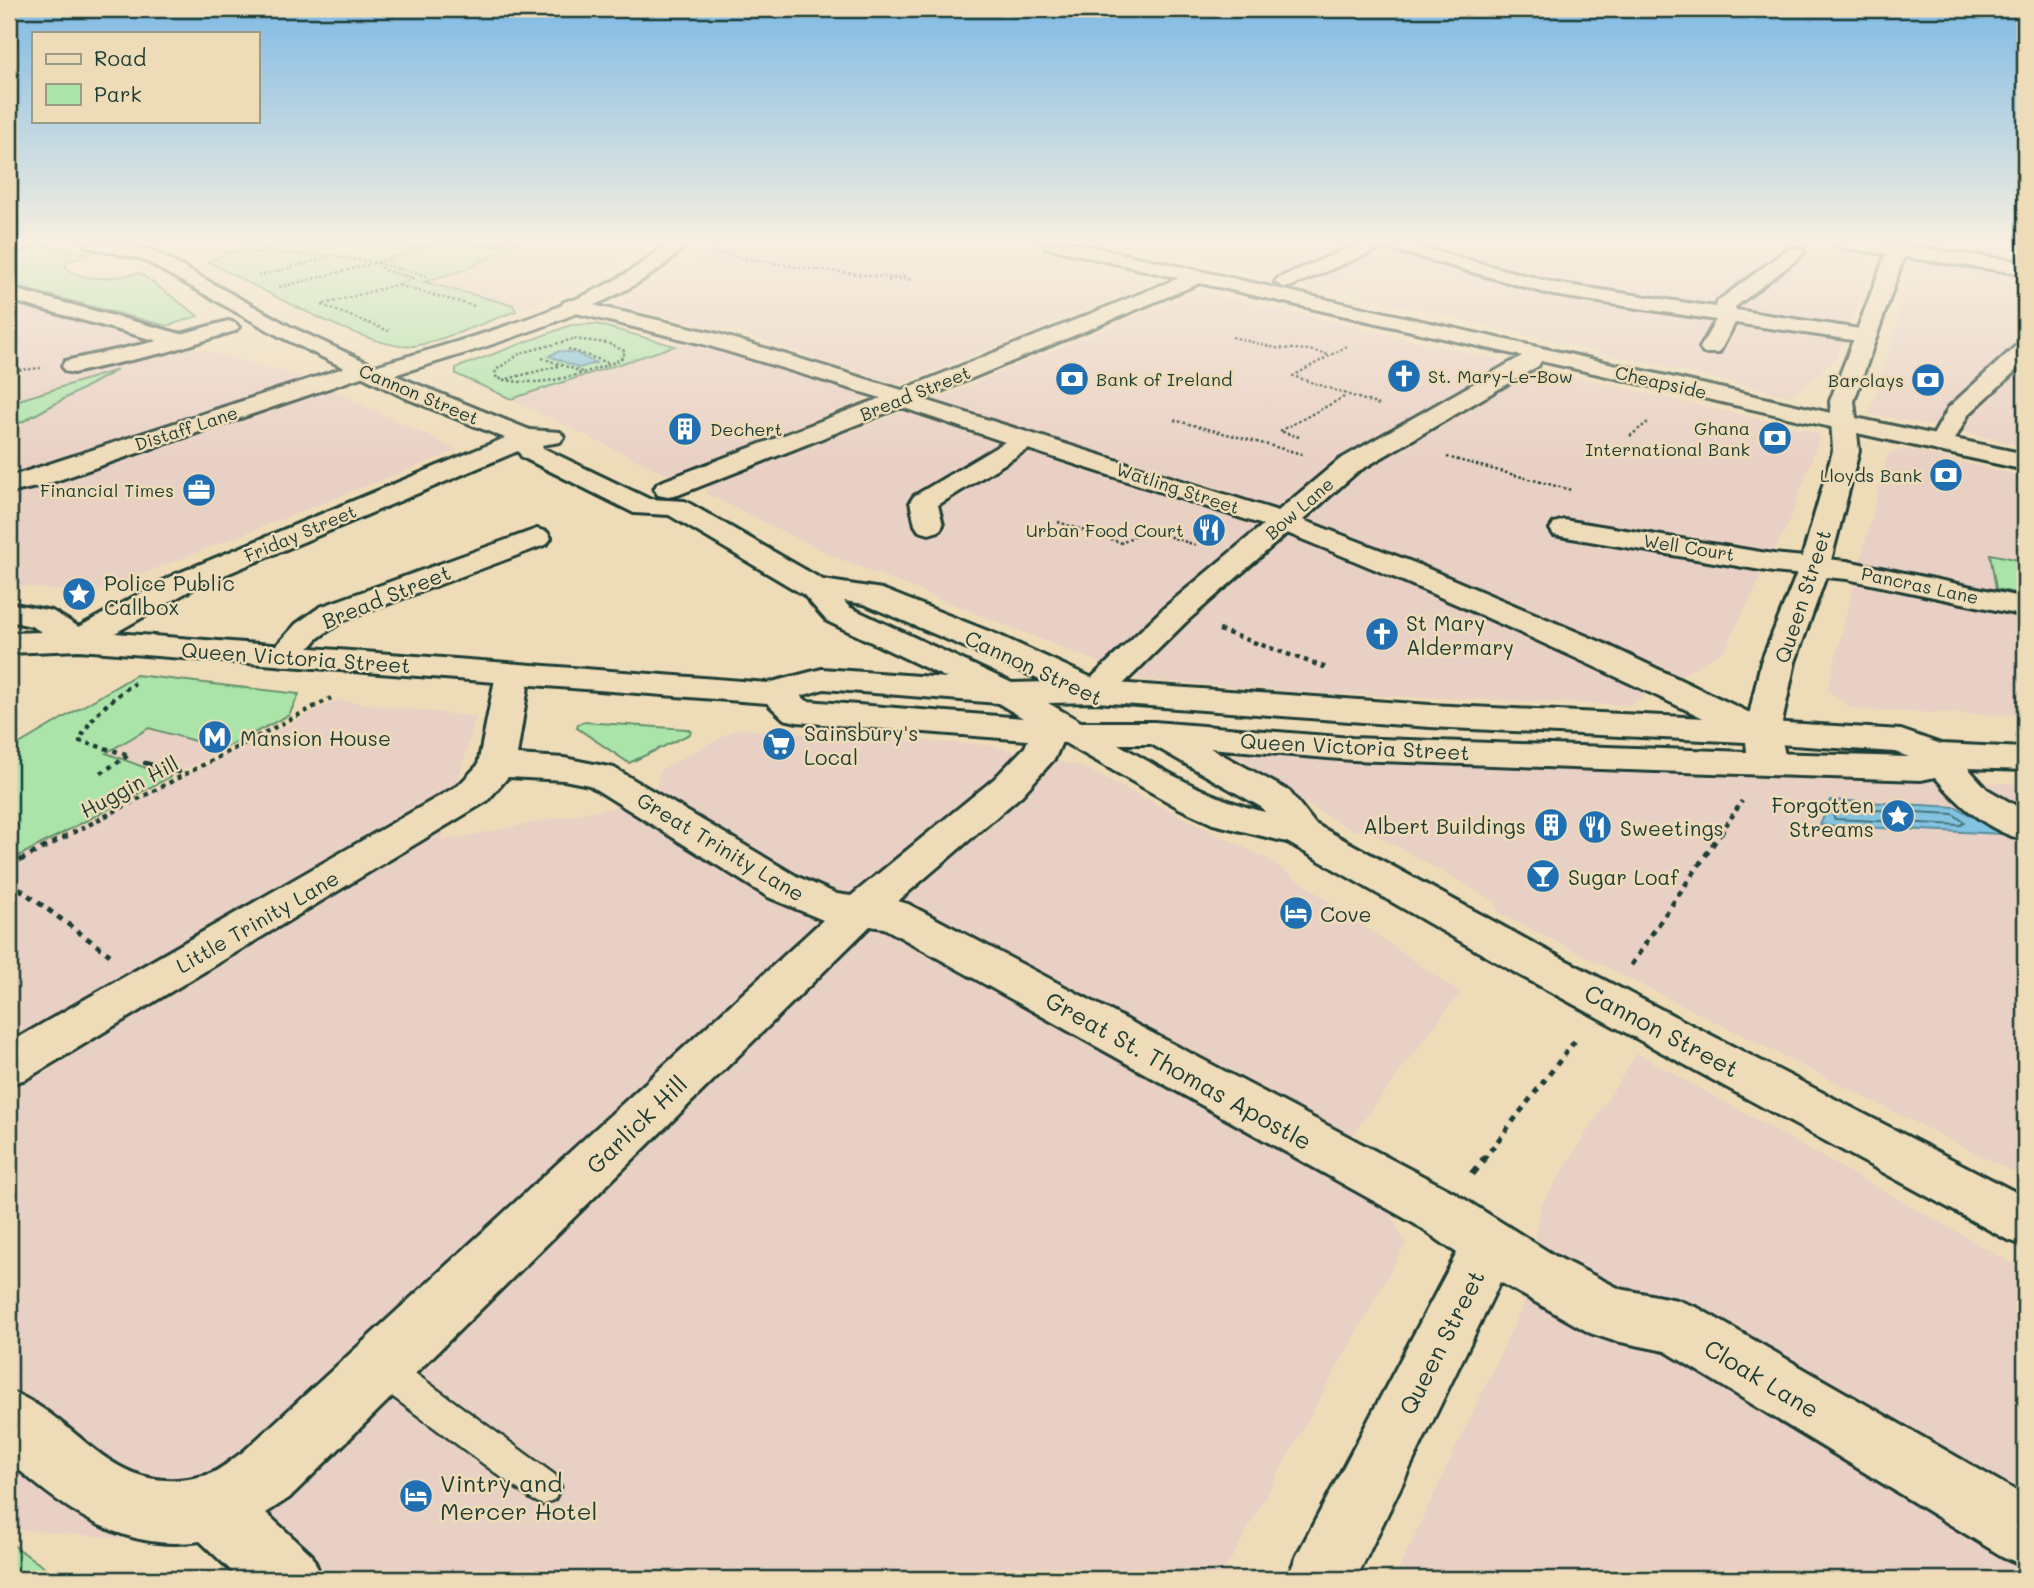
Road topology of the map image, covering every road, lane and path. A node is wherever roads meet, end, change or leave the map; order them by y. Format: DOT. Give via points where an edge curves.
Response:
graph roads {
  1 [pos="91,317"];
  2 [pos="258,317"];
  3 [pos="353,317"];
  4 [pos="540,317"];
  5 [pos="618,317"];
  6 [pos="1100,317"];
  7 [pos="1380,317"];
  8 [pos="1727,317"];
  9 [pos="1751,317"];
  10 [pos="1873,317"];
  11 [pos="228,327"];
  12 [pos="397,334"];
  13 [pos="1866,336"];
  14 [pos="1232,337"];
  15 [pos="180,341"];
  16 [pos="1352,344"];
  17 [pos="1711,348"];
  18 [pos="560,349"];
  19 [pos="2025,349"];
  20 [pos="543,355"];
  21 [pos="1330,355"];
  22 [pos="1530,361"];
  23 [pos="610,364"];
  24 [pos="559,365"];
  25 [pos="73,366"];
  26 [pos="367,372"];
  27 [pos="585,372"];
  28 [pos="592,374"];
  29 [pos="503,380"];
  30 [pos="1346,395"];
  31 [pos="902,399"];
  32 [pos="1427,419"];
  33 [pos="1174,420"];
  34 [pos="1648,422"];
  35 [pos="1844,423"];
  36 [pos="1630,436"];
  37 [pos="1299,437"];
  38 [pos="527,438"];
  39 [pos="1027,439"];
  40 [pos="574,442"];
  41 [pos="1941,443"];
  42 [pos="1302,454"];
  43 [pos="1447,457"];
  44 [pos="2025,462"];
  45 [pos="9,485"];
  46 [pos="663,492"];
  47 [pos="1580,493"];
  48 [pos="1058,522"];
  49 [pos="1283,522"];
  50 [pos="929,525"];
  51 [pos="1564,529"];
  52 [pos="537,538"];
  53 [pos="1240,559"];
  54 [pos="1814,568"];
  55 [pos="816,588"];
  56 [pos="2025,607"];
  57 [pos="9,612"];
  58 [pos="1175,615"];
  59 [pos="79,640"];
  60 [pos="9,643"];
  61 [pos="284,656"];
  62 [pos="1334,670"];
  63 [pos="513,674"];
  64 [pos="144,677"];
  65 [pos="1096,692"];
  66 [pos="776,693"];
  67 [pos="1006,693"];
  68 [pos="338,694"];
  69 [pos="1062,731"];
  70 [pos="1154,733"];
  71 [pos="1765,748"];
  72 [pos="1936,755"];
  73 [pos="2025,759"];
  74 [pos="497,765"];
  75 [pos="101,773"];
  76 [pos="2025,828"];
  77 [pos="1301,833"];
  78 [pos="9,866"];
  79 [pos="9,881"];
  80 [pos="861,910"];
  81 [pos="119,962"];
  82 [pos="1623,974"];
  83 [pos="1579,1035"];
  84 [pos="9,1066"];
  85 [pos="2025,1223"];
  86 [pos="1489,1247"];
  87 [pos="380,1368"];
  88 [pos="9,1421"];
  89 [pos="543,1487"];
  90 [pos="212,1507"];
  91 [pos="2025,1533"];
  92 [pos="288,1579"];
  93 [pos="1321,1579"];
  1 -- 15 [label="street"];
  2 -- 26 [label="street, Cannon Street"];
  3 -- 12 [label="path"];
  4 -- 26 [label="street, Distaff Lane" via="441,353"];
  5 -- 31 [label="street, Watling Street" via="710,339"];
  6 -- 31 [label="street, Bread Street"];
  7 -- 35 [label="street, Cheapside"];
  8 -- 17 [label="street"];
  9 -- 13 [label="street"];
  10 -- 13 [label="street, Queen Street"];
  11 -- 15 [label="street"];
  13 -- 35 [label="street, Queen Street" via="1842,401"];
  14 -- 21 [label="path"];
  15 -- 25 [label="street"];
  16 -- 21 [label="path"];
  18 -- 23 [label="path"];
  19 -- 41 [label="street" via="1958,412"];
  20 -- 24 [label="path" via="541,359"];
  21 -- 30 [label="path" via="1293,376"];
  22 -- 32 [label="street, Bow Lane"];
  23 -- 27 [label="path"];
  23 -- 29 [label="path" via="623,357 623,348 574,339 521,353 496,370 497,378"];
  24 -- 27 [label="path"];
  24 -- 29 [label="path"];
  26 -- 38 [label="street, Cannon Street"];
  26 -- 45 [label="street, Distaff Lane"];
  27 -- 28 [label="path"];
  27 -- 29 [label="path" via="537,383"];
  30 -- 32 [label="path"];
  30 -- 37 [label="path" via="1280,431"];
  31 -- 39 [label="street, Watling Street"];
  31 -- 46 [label="street, Bread Street"];
  32 -- 49 [label="street, Bow Lane" via="1348,466"];
  33 -- 42 [label="path"];
  34 -- 36 [label="path"];
  35 -- 41 [label="street, Cheapside"];
  35 -- 54 [label="street, Queen Street" via="1846,451"];
  38 -- 40 [label="street, Cannon Street" via="563,437"];
  38 -- 46 [label="street, Cannon Street" via="531,452 645,507"];
  38 -- 59 [label="street, Friday Street" via="186,581"];
  39 -- 49 [label="street, Watling Street"];
  39 -- 50 [label="street" via="923,502"];
  41 -- 44 [label="street, Cheapside"];
  43 -- 47 [label="path"];
  46 -- 55 [label="street, Cannon Street"];
  48 -- 53 [label="path" via="1122,543 1145,529"];
  49 -- 53 [label="street, Bow Lane"];
  49 -- 71 [label="street, Watling Street" via="1591,650"];
  51 -- 54 [label="street, Well Court"];
  52 -- 61 [label="street, Bread Street" via="331,614"];
  53 -- 58 [label="street, Bow Lane"];
  54 -- 56 [label="street, Pancras Lane" via="1847,570"];
  54 -- 71 [label="street, Queen Street" via="1781,652"];
  55 -- 65 [label="street, Cannon Street" via="871,596"];
  55 -- 67 [label="street, Cannon Street" via="838,614"];
  57 -- 59 [label="street, Queen Victoria Street" via="41,618"];
  58 -- 62 [label="path"];
  58 -- 65 [label="street, Bow Lane"];
  59 -- 60 [label="street, Queen Victoria Street"];
  59 -- 61 [label="street, Queen Victoria Street"];
  61 -- 63 [label="street, Queen Victoria Street"];
  63 -- 66 [label="street, Queen Victoria Street"];
  63 -- 74 [label="street"];
  64 -- 75 [label="path" via="108,700 83,732 80,741 130,755"];
  65 -- 67 [label="street, Queen Victoria Street"];
  65 -- 70 [label="street, Cannon Street"];
  65 -- 71 [label="street, Queen Victoria Street" via="1430,716"];
  66 -- 67 [label="street, Queen Victoria Street" via="822,679"];
  66 -- 69 [label="street, Queen Victoria Street" via="797,711"];
  67 -- 69 [label="street, Cannon Street"];
  68 -- 78 [label="path, Huggin Hill"];
  69 -- 70 [label="street, Queen Victoria Street"];
  69 -- 77 [label="street, Cannon Street" via="1227,816"];
  69 -- 80 [label="street, Garlick Hill" via="1008,787"];
  70 -- 71 [label="street, Queen Victoria Street" via="1352,749"];
  70 -- 77 [label="street, Cannon Street" via="1275,799"];
  71 -- 72 [label="street, Queen Victoria Street" via="1922,769"];
  71 -- 82 [label="path" via="1752,782"];
  72 -- 73 [label="street, Queen Victoria Street"];
  72 -- 76 [label="street" via="1973,797"];
  74 -- 80 [label="street, Great Trinity Lane" via="601,776 783,887 830,908"];
  74 -- 84 [label="street, Little Trinity Lane" via="487,780 442,813"];
  77 -- 85 [label="street, Cannon Street" via="1530,961"];
  79 -- 81 [label="path"];
  80 -- 86 [label="street, Great St. Thomas Apostle" via="893,914 1434,1208"];
  80 -- 87 [label="street, Garlick Hill"];
  83 -- 86 [label="path, Queen Street" via="1464,1184 1460,1213"];
  86 -- 91 [label="street, Cloak Lane" via="1611,1314 1676,1327"];
  86 -- 93 [label="street, Queen Street"];
  87 -- 89 [label="lane"];
  87 -- 90 [label="street, Garlick Hill" via="266,1475"];
  88 -- 90 [label="street" via="89,1487 126,1506 163,1512"];
  90 -- 92 [label="street"];
}
